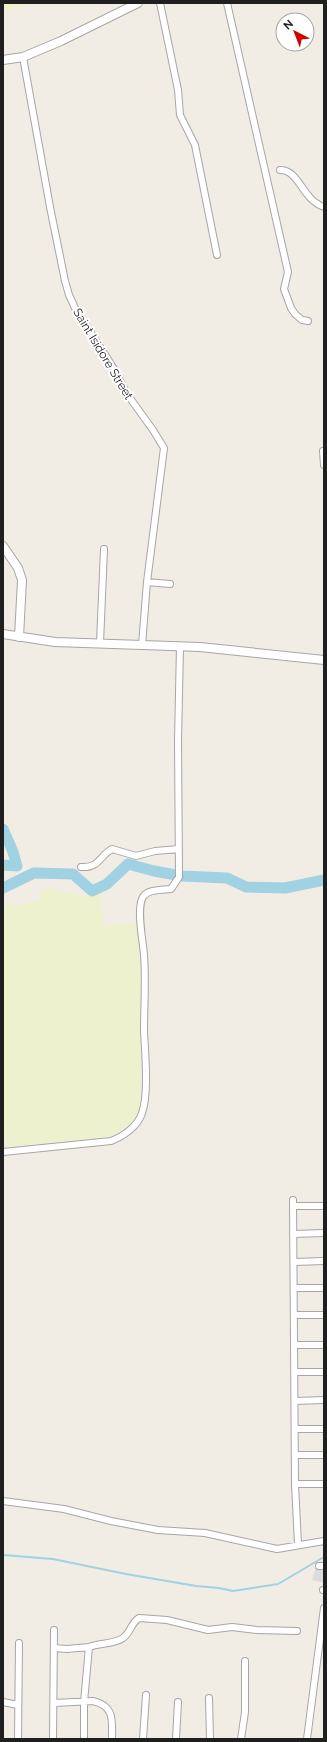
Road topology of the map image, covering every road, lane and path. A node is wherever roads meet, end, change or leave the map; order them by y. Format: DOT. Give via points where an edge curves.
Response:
graph roads {
  1 [pos="138,3"];
  2 [pos="160,3"];
  3 [pos="227,3"];
  4 [pos="23,57"];
  5 [pos="3,60"];
  6 [pos="280,170"];
  7 [pos="324,207"];
  8 [pos="217,255"];
  9 [pos="308,321"];
  10 [pos="323,451"];
  11 [pos="324,465"];
  12 [pos="3,546"];
  13 [pos="104,549"];
  14 [pos="147,582"];
  15 [pos="170,584"];
  16 [pos="3,634"];
  17 [pos="19,637"];
  18 [pos="100,643"];
  19 [pos="142,645"];
  20 [pos="180,646"];
  21 [pos="323,659"];
  22 [pos="179,849"];
  23 [pos="81,867"];
  24 [pos="3,1152"];
  25 [pos="324,1206"];
  26 [pos="294,1234"];
  27 [pos="324,1234"];
  28 [pos="324,1261"];
  29 [pos="294,1262"];
  30 [pos="294,1288"];
  31 [pos="324,1288"];
  32 [pos="294,1315"];
  33 [pos="324,1315"];
  34 [pos="294,1345"];
  35 [pos="324,1345"];
  36 [pos="294,1372"];
  37 [pos="324,1372"];
  38 [pos="324,1400"];
  39 [pos="295,1401"];
  40 [pos="295,1429"];
  41 [pos="324,1429"];
  42 [pos="295,1455"];
  43 [pos="324,1455"];
  44 [pos="295,1484"];
  45 [pos="324,1484"];
  46 [pos="3,1501"];
  47 [pos="324,1541"];
  48 [pos="298,1544"];
  49 [pos="324,1608"];
  50 [pos="54,1630"];
  51 [pos="297,1631"];
  52 [pos="19,1643"];
  53 [pos="89,1647"];
  54 [pos="54,1648"];
  55 [pos="245,1661"];
  56 [pos="146,1695"];
  57 [pos="210,1698"];
  58 [pos="3,1702"];
  59 [pos="84,1702"];
  60 [pos="178,1702"];
  61 [pos="54,1703"];
  62 [pos="18,1705"];
  63 [pos="18,1739"];
  64 [pos="53,1739"];
  65 [pos="84,1739"];
  66 [pos="112,1739"];
  67 [pos="143,1739"];
  68 [pos="176,1739"];
  69 [pos="210,1739"];
  70 [pos="241,1739"];
  71 [pos="307,1739"];
  1 -- 4 [label="street"];
  2 -- 8 [label="street" via="178,90 180,115 194,145"];
  3 -- 9 [label="street" via="288,272 284,289 295,314"];
  4 -- 5 [label="street"];
  4 -- 14 [label="street, Saint Isidore Street" via="69,296 127,394 164,448"];
  6 -- 7 [label="street" via="286,170 294,175 306,194"];
  10 -- 11 [label="street"];
  12 -- 17 [label="street" via="18,568 22,580"];
  13 -- 18 [label="street"];
  14 -- 15 [label="street"];
  14 -- 19 [label="street, Saint Isidore Street"];
  16 -- 17 [label="street"];
  17 -- 18 [label="street" via="55,642"];
  18 -- 19 [label="street"];
  19 -- 20 [label="street"];
  20 -- 21 [label="street"];
  20 -- 22 [label="street"];
  22 -- 23 [label="street" via="136,856 112,849 94,866"];
  22 -- 24 [label="street" via="179,877 171,889 150,892 140,903 144,957 145,1078 144,1104 139,1120 123,1135 112,1141"];
  25 -- 26 [label="street" via="293,1203"];
  26 -- 27 [label="street"];
  26 -- 29 [label="street"];
  28 -- 29 [label="street"];
  29 -- 30 [label="street"];
  30 -- 31 [label="street"];
  30 -- 32 [label="street"];
  32 -- 33 [label="street"];
  32 -- 34 [label="street"];
  34 -- 35 [label="street"];
  34 -- 36 [label="street"];
  36 -- 37 [label="street"];
  36 -- 39 [label="street"];
  38 -- 39 [label="street"];
  39 -- 40 [label="street"];
  40 -- 41 [label="street"];
  40 -- 42 [label="street"];
  42 -- 43 [label="street"];
  42 -- 44 [label="street"];
  44 -- 45 [label="street"];
  44 -- 48 [label="street"];
  46 -- 48 [label="street" via="64,1509 158,1530 205,1533 278,1549"];
  47 -- 48 [label="street"];
  49 -- 71 [label="street"];
  50 -- 54 [label="street"];
  51 -- 53 [label="street" via="232,1628 208,1630 167,1620 139,1618 123,1639"];
  52 -- 62 [label="street"];
  53 -- 54 [label="street"];
  53 -- 59 [label="street"];
  54 -- 61 [label="street"];
  55 -- 70 [label="street" via="245,1712"];
  56 -- 67 [label="street"];
  57 -- 69 [label="street"];
  58 -- 62 [label="street"];
  59 -- 61 [label="street"];
  59 -- 65 [label="street"];
  59 -- 66 [label="street" via="93,1701 109,1710 113,1719"];
  60 -- 68 [label="street"];
  61 -- 64 [label="street"];
  62 -- 63 [label="street"];
}
